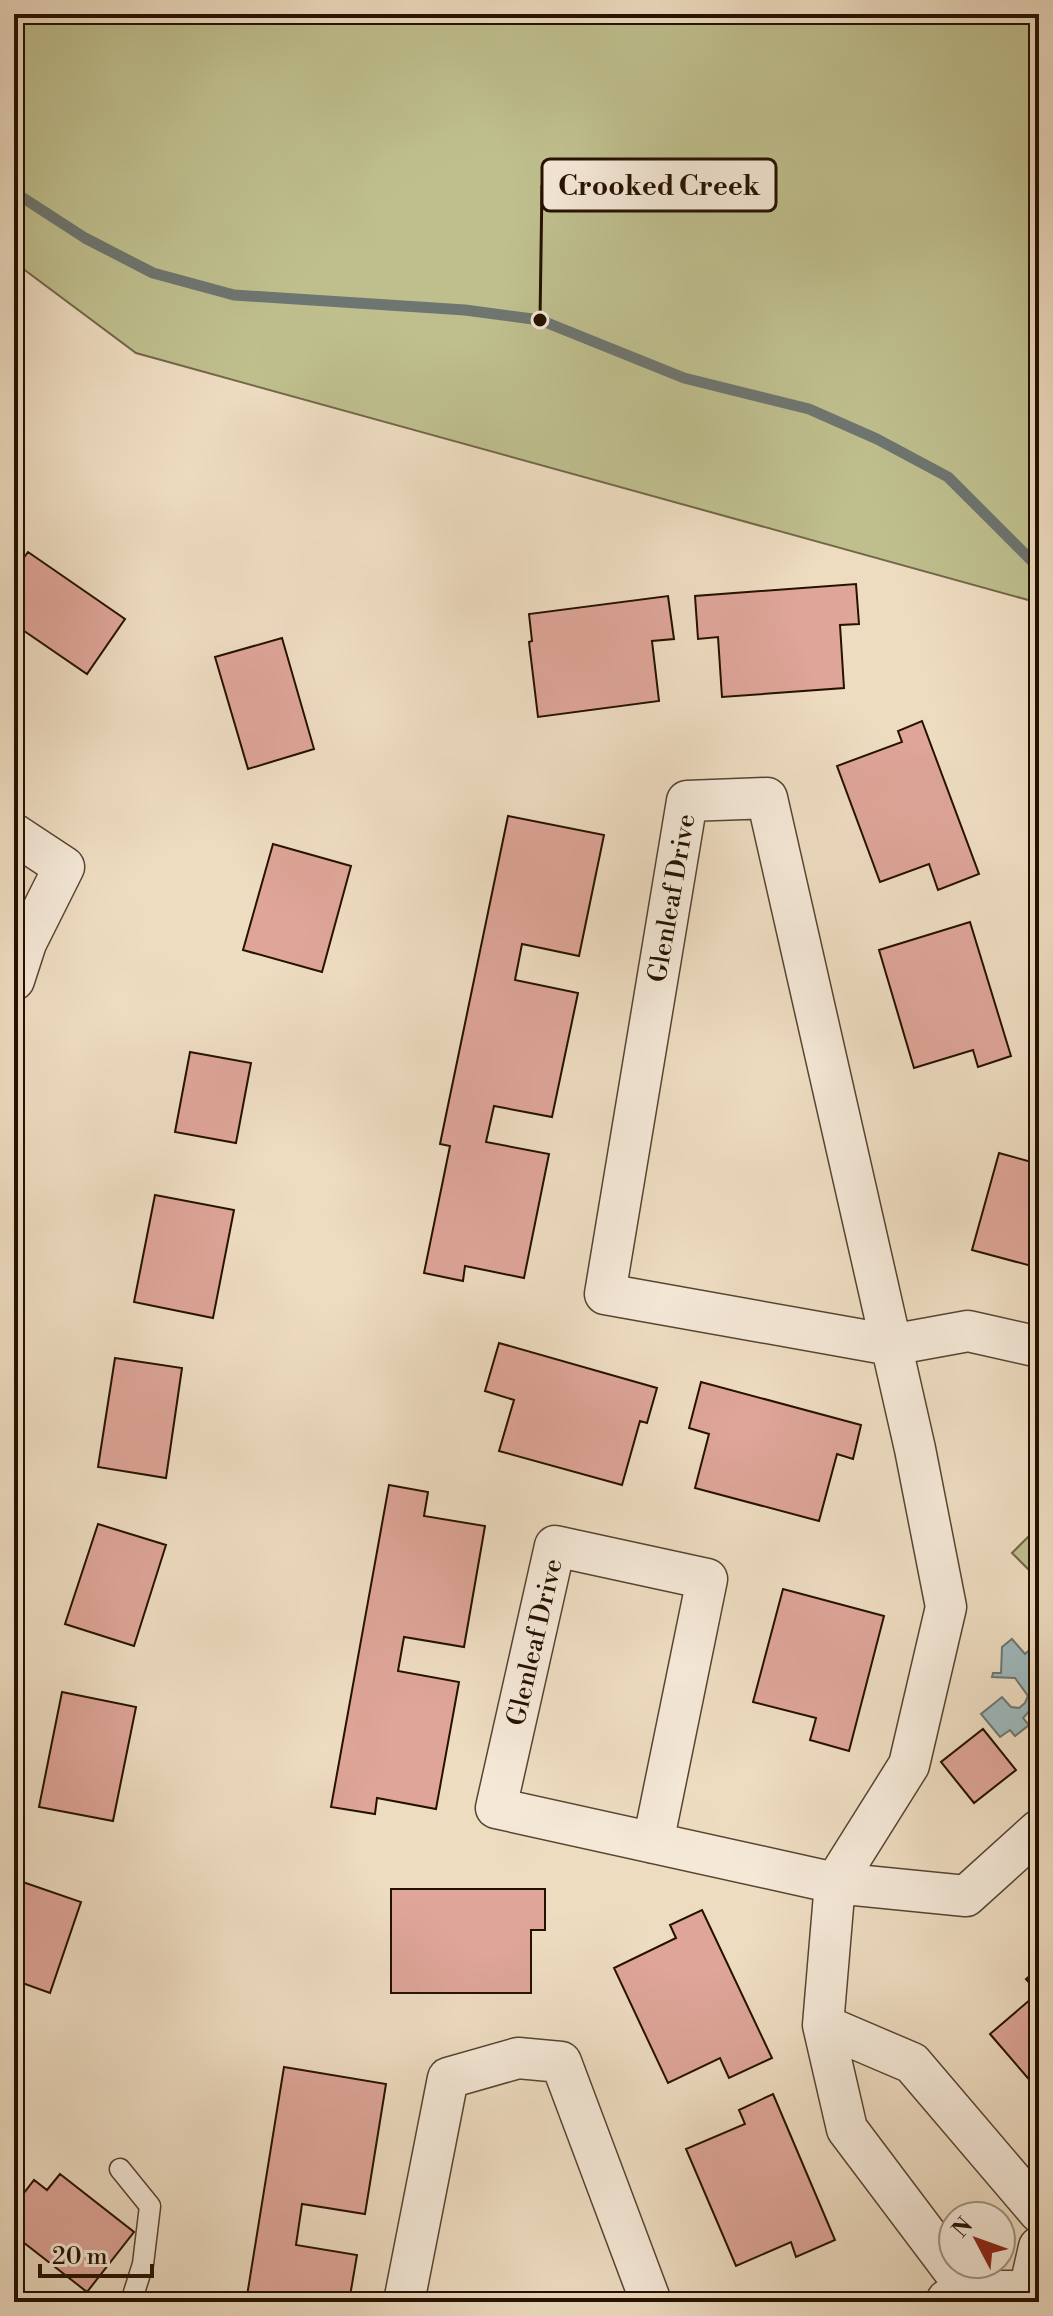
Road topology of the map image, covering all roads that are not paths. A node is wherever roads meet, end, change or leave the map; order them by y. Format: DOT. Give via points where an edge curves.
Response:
graph roads {
  1 [pos="14,834"];
  2 [pos="14,980"];
  3 [pos="891,1345"];
  4 [pos="1039,1347"];
  5 [pos="1039,1830"];
  6 [pos="653,1843"];
  7 [pos="835,1883"];
  8 [pos="823,2025"];
  9 [pos="120,2169"];
  10 [pos="1039,2212"];
  11 [pos="1039,2247"];
  12 [pos="956,2296"];
  13 [pos="1027,2296"];
  14 [pos="131,2302"];
  15 [pos="404,2302"];
  16 [pos="651,2302"];
  1 -- 2 [label="street" via="64,867"];
  3 -- 3 [label="street, Glenleaf Drive" via="767,798 687,801 605,1294"];
  3 -- 4 [label="street, Glenleaf Drive" via="968,1331"];
  3 -- 7 [label="street, Glenleaf Drive" via="946,1607 909,1765"];
  5 -- 7 [label="street, Glenleaf Drive" via="966,1896"];
  6 -- 6 [label="street, Glenleaf Drive" via="496,1808 555,1546 707,1579"];
  6 -- 7 [label="street, Glenleaf Drive"];
  7 -- 8 [label="street, Glenleaf Drive"];
  8 -- 10 [label="street" via="912,2063"];
  8 -- 12 [label="street, Glenleaf Drive" via="847,2129"];
  9 -- 14 [label="lane" via="150,2206 143,2264"];
  11 -- 13 [label="street, Glenleaf Drive"];
  12 -- 13 [label="street, Glenleaf Drive"];
  15 -- 16 [label="street" via="448,2078 518,2058 561,2062"];
}
